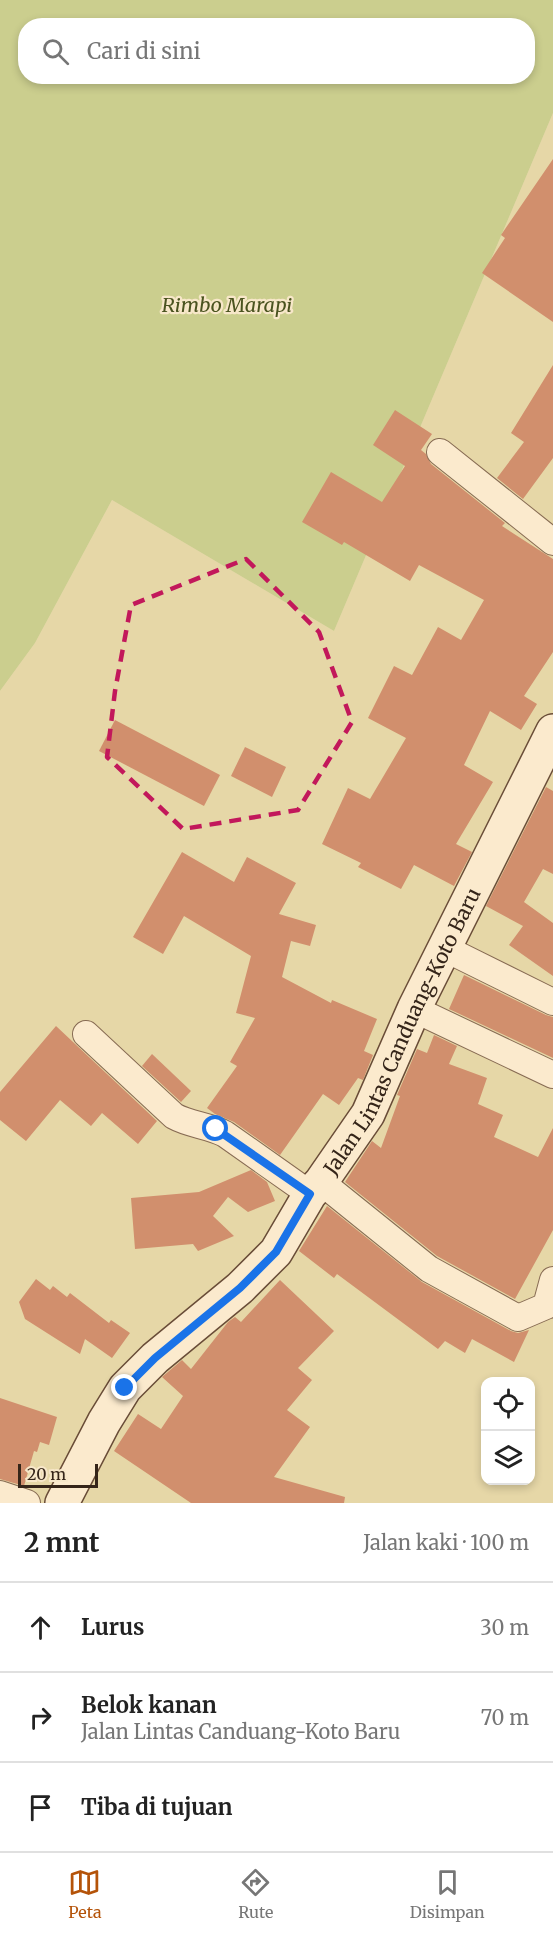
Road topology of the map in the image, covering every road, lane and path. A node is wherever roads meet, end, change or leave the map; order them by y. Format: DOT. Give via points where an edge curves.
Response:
graph roads {
  1 [pos="440,452"];
  2 [pos="553,542"];
  3 [pos="553,731"];
  4 [pos="444,948"];
  5 [pos="553,1002"];
  6 [pos="414,1009"];
  7 [pos="86,1034"];
  8 [pos="553,1075"];
  9 [pos="315,1188"];
  10 [pos="553,1281"];
  11 [pos="0,1494"];
  12 [pos="27,1503"];
  13 [pos="62,1503"];
  1 -- 2 [label="street"];
  3 -- 4 [label="main road, Jalan Lintas Canduang-Koto Baru"];
  4 -- 5 [label="street"];
  4 -- 6 [label="main road, Jalan Lintas Canduang-Koto Baru"];
  6 -- 8 [label="street"];
  6 -- 9 [label="main road, Jalan Lintas Canduang-Koto Baru" via="368,1114"];
  7 -- 9 [label="street" via="174,1116 216,1129"];
  9 -- 10 [label="street" via="429,1269 518,1318 546,1306"];
  9 -- 13 [label="main road, Jalan Lintas Canduang-Koto Baru" via="276,1252 125,1388"];
  11 -- 12 [label="street"];
}
